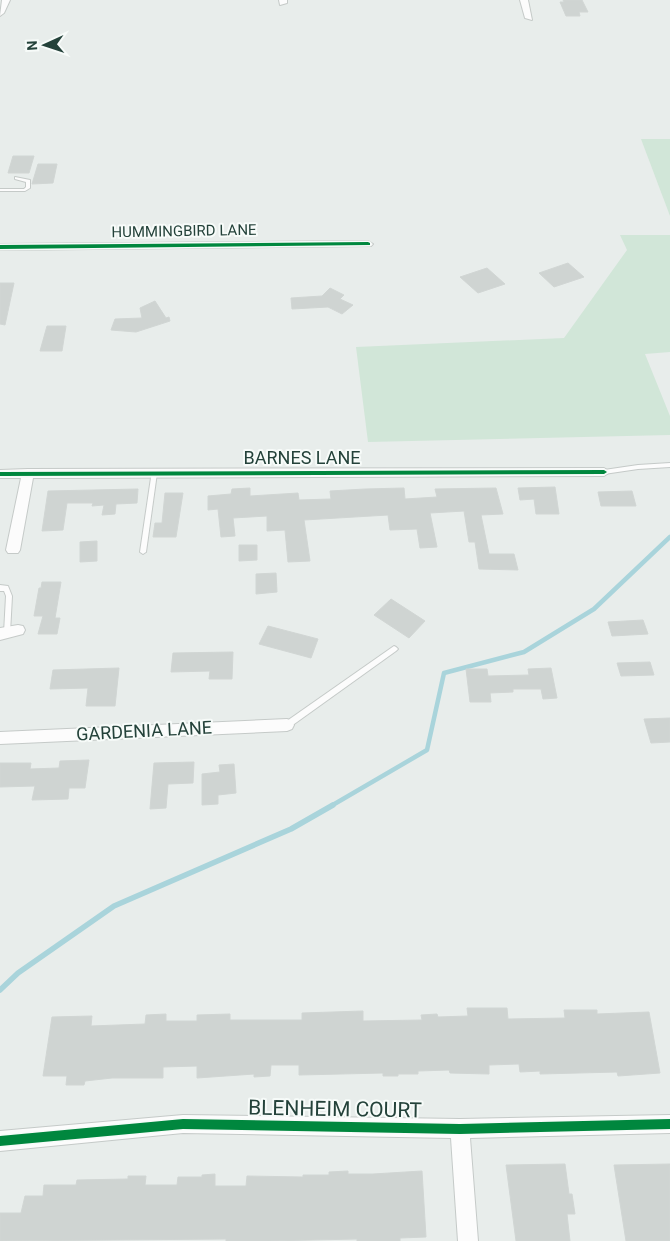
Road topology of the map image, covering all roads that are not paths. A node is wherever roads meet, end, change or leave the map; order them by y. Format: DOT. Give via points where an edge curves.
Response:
graph roads {
  1 [pos="6,0"];
  2 [pos="524,0"];
  3 [pos="0,13"];
  4 [pos="529,18"];
  5 [pos="17,178"];
  6 [pos="0,190"];
  7 [pos="368,244"];
  8 [pos="0,247"];
  9 [pos="670,465"];
  10 [pos="604,472"];
  11 [pos="28,473"];
  12 [pos="154,473"];
  13 [pos="0,474"];
  14 [pos="13,550"];
  15 [pos="144,552"];
  16 [pos="0,588"];
  17 [pos="8,632"];
  18 [pos="394,649"];
  19 [pos="287,725"];
  20 [pos="0,738"];
  21 [pos="670,1124"];
  22 [pos="460,1129"];
  23 [pos="0,1141"];
  24 [pos="468,1241"];
  1 -- 3 [label="street"];
  2 -- 4 [label="street"];
  5 -- 6 [label="lane" via="28,181 26,190"];
  7 -- 8 [label="street, HUMMINGBIRD LANE"];
  9 -- 10 [label="lane"];
  10 -- 12 [label="street, BARNES LANE"];
  11 -- 12 [label="street, BARNES LANE"];
  11 -- 13 [label="street, BARNES LANE"];
  11 -- 14 [label="street"];
  12 -- 15 [label="lane"];
  16 -- 17 [label="lane" via="6,588 9,596"];
  18 -- 19 [label="lane"];
  19 -- 20 [label="street, GARDENIA LANE"];
  21 -- 22 [label="street, BLENHEIM COURT"];
  22 -- 23 [label="street, BLENHEIM COURT" via="183,1124"];
  22 -- 24 [label="street"];
}
